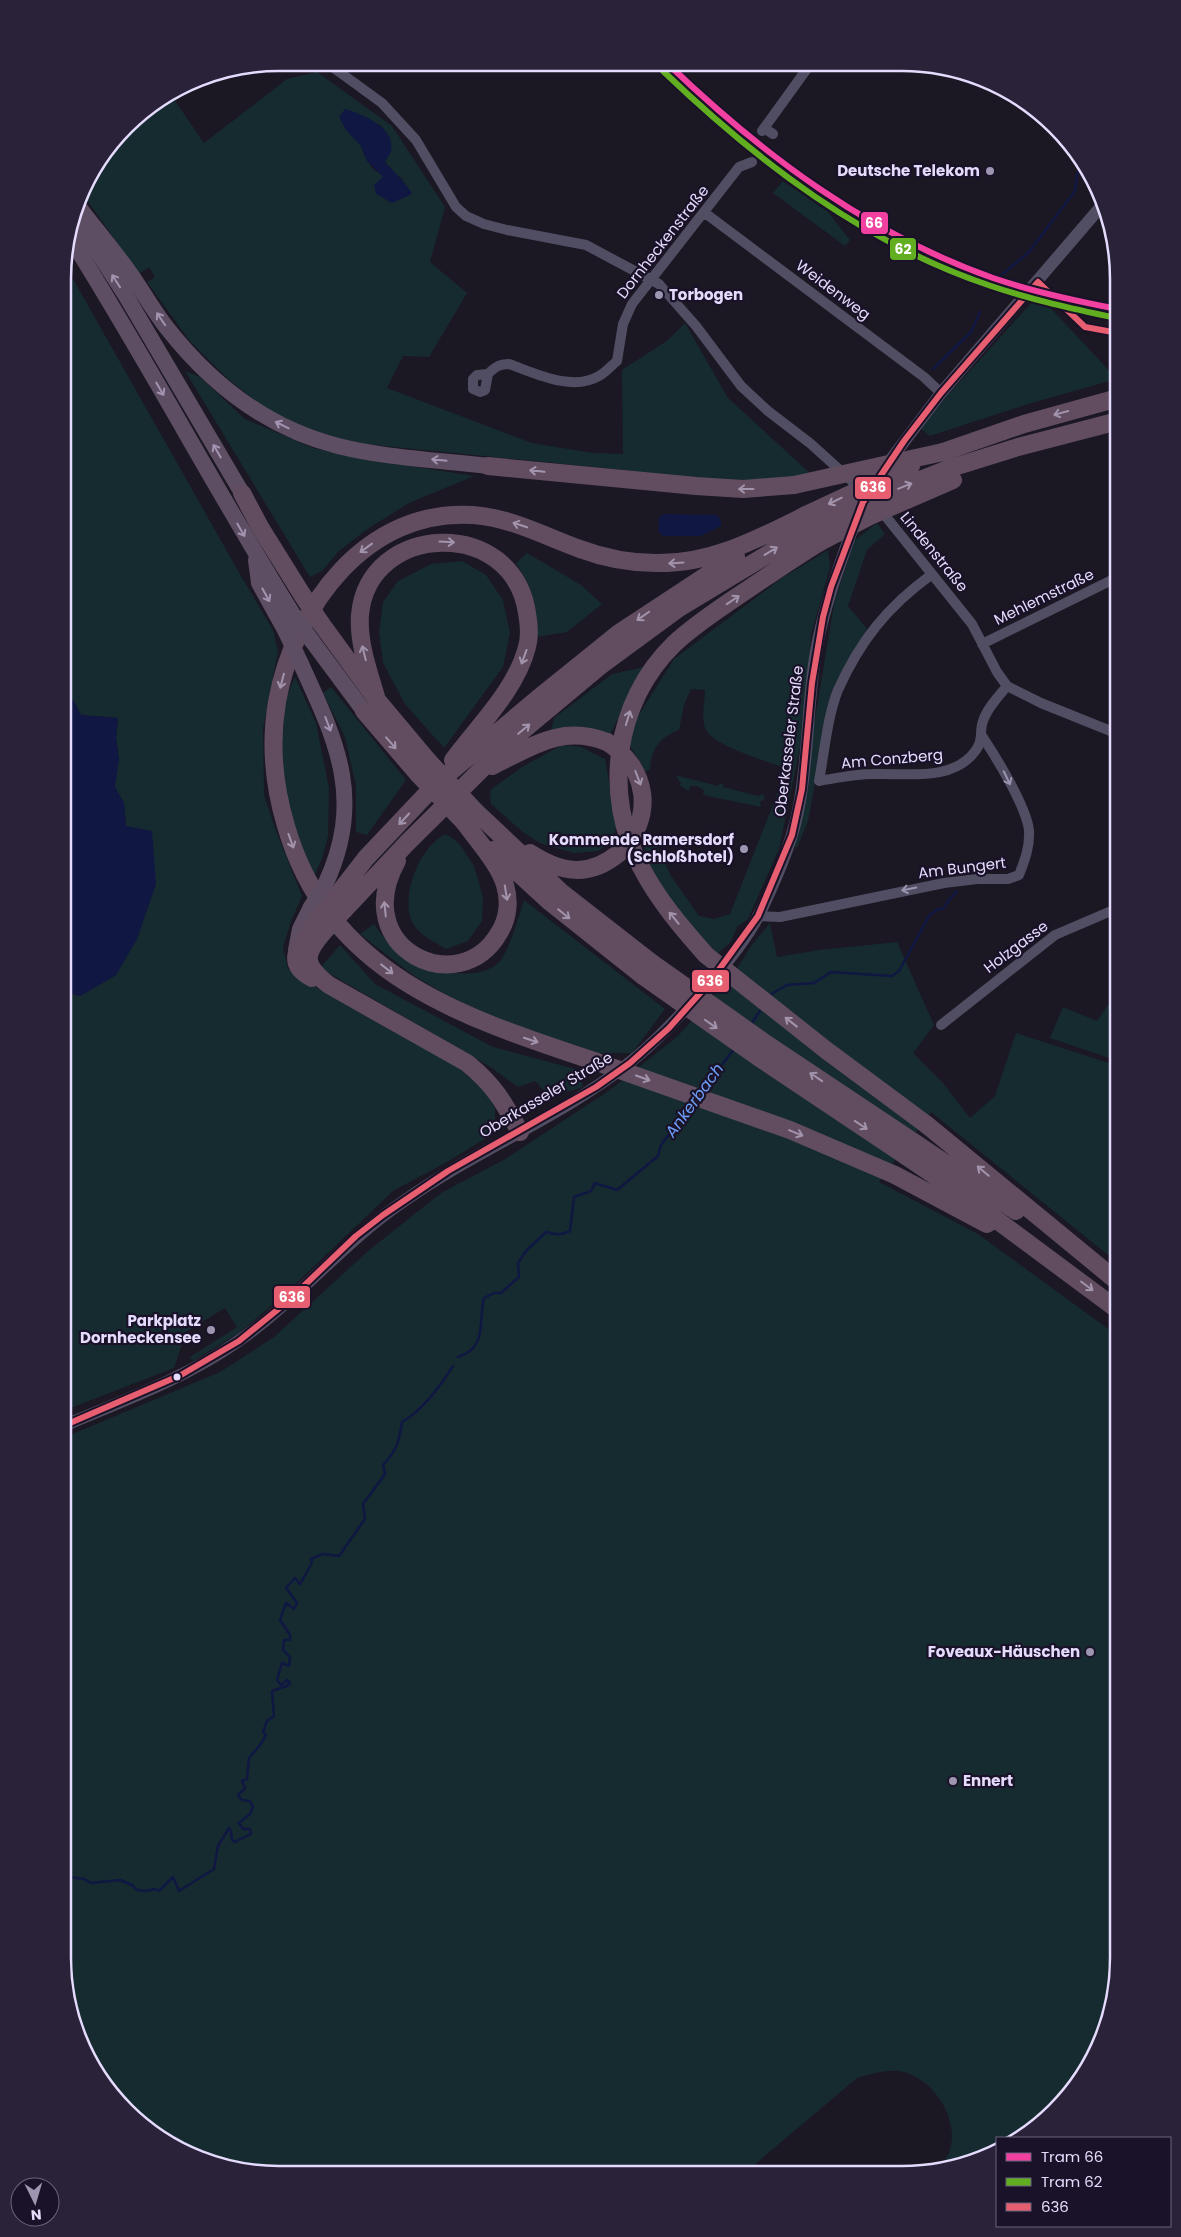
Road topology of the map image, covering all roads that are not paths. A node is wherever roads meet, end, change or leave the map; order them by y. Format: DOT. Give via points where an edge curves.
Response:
graph roads {
  1 [pos="338,71"];
  2 [pos="806,71"];
  3 [pos="766,131"];
  4 [pos="752,162"];
  5 [pos="1098,210"];
  6 [pos="82,211"];
  7 [pos="705,213"];
  8 [pos="79,222"];
  9 [pos="74,244"];
  10 [pos="652,281"];
  11 [pos="488,374"];
  12 [pos="941,393"];
  13 [pos="1110,400"];
  14 [pos="1110,424"];
  15 [pos="943,452"];
  16 [pos="488,466"];
  17 [pos="242,493"];
  18 [pos="866,494"];
  19 [pos="813,528"];
  20 [pos="772,532"];
  21 [pos="256,556"];
  22 [pos="931,575"];
  23 [pos="1110,581"];
  24 [pos="982,644"];
  25 [pos="1007,686"];
  26 [pos="370,705"];
  27 [pos="1110,731"];
  28 [pos="982,736"];
  29 [pos="476,774"];
  30 [pos="437,783"];
  31 [pos="469,816"];
  32 [pos="492,829"];
  33 [pos="407,843"];
  34 [pos="335,897"];
  35 [pos="1110,911"];
  36 [pos="758,916"];
  37 [pos="318,918"];
  38 [pos="648,969"];
  39 [pos="329,984"];
  40 [pos="941,1026"];
  41 [pos="520,1132"];
  42 [pos="910,1149"];
  43 [pos="1055,1262"];
  44 [pos="1102,1268"];
  45 [pos="1110,1275"];
  46 [pos="1110,1304"];
  47 [pos="71,1423"];
  1 -- 10 [label="street, Lindenstraße" via="382,103 416,140 456,207 466,216 507,230 586,245"];
  2 -- 3 [label="street"];
  4 -- 7 [label="street, Dornheckenstraße" via="739,167"];
  5 -- 12 [label="street, Oberkasseler Straße"];
  16 -- 6 [label="highway, one-way" via="336,446 291,430 251,408 195,362"];
  7 -- 10 [label="street, Dornheckenstraße"];
  7 -- 12 [label="street, Weidenweg"];
  17 -- 8 [label="highway, one-way"];
  9 -- 21 [label="highway, one-way"];
  10 -- 11 [label="street, Dornheckenstraße" via="626,316 617,361 599,376 588,381 567,382 509,364 496,366"];
  10 -- 18 [label="street, Lindenstraße" via="659,284 696,326 741,386"];
  12 -- 18 [label="street, Oberkasseler Straße"];
  13 -- 15 [label="highway, one-way" via="1024,424"];
  19 -- 14 [label="highway, one-way, bridge" via="870,516 954,473"];
  15 -- 16 [label="highway, one-way, bridge" via="794,485 743,489"];
  15 -- 19 [label="highway, one-way, bridge"];
  17 -- 26 [label="highway, bridge"];
  18 -- 22 [label="street, Lindenstraße"];
  18 -- 36 [label="street, Oberkasseler Straße" via="823,617 798,811 789,842"];
  19 -- 20 [label="highway"];
  29 -- 19 [label="highway, one-way" via="510,741 600,666 671,614"];
  44 -- 19 [label="highway, one-way, bridge" via="927,1125 706,955 662,902 636,857 625,829 618,767 621,740 640,688 674,644"];
  20 -- 30 [label="highway, one-way" via="619,633"];
  20 -- 43 [label="highway, one-way, bridge" via="732,550 701,559 653,564 602,556 506,520 464,515 427,519 384,536 355,556 335,576 310,612 289,660 277,703 274,729 276,783 295,853 313,890 332,917 368,953 415,989 452,1009 486,1024 790,1130 895,1175"];
  21 -- 26 [label="highway, bridge" via="312,642"];
  21 -- 34 [label="highway, one-way, bridge" via="259,583 286,632 333,737 344,782 343,828 336,857"];
  22 -- 24 [label="street, Lindenstraße" via="972,624"];
  22 -- 28 [label="street, Am Conzberg" via="890,609 869,634 838,692 819,781 855,775 947,771 968,760 978,748"];
  23 -- 24 [label="street, Mehlemstraße"];
  24 -- 25 [label="street, Lindenstraße"];
  25 -- 27 [label="street"];
  25 -- 28 [label="street, Am Conzberg" via="982,722"];
  26 -- 30 [label="highway, one-way" via="360,624 364,600 382,568 416,546 441,541 477,548 513,575 526,604 529,625 528,646 520,668"];
  26 -- 31 [label="highway, bridge"];
  28 -- 36 [label="street, Am Bungert, one-way" via="998,760 1029,829 1027,855 1019,875 1008,879 944,883 780,917"];
  29 -- 32 [label="highway, one-way, bridge" via="542,741 556,736 581,735 606,742 628,760 642,793 642,812 630,842 604,863 588,869 560,868 542,862"];
  29 -- 33 [label="highway"];
  30 -- 34 [label="highway, one-way" via="366,858"];
  31 -- 32 [label="highway"];
  31 -- 33 [label="highway, one-way" via="506,886 508,904 505,921 497,937 470,959 452,964 425,961 402,946 391,931 385,914 386,887"];
  31 -- 38 [label="highway, one-way" via="550,902"];
  32 -- 38 [label="highway"];
  33 -- 34 [label="highway"];
  34 -- 37 [label="highway, bridge"];
  35 -- 40 [label="street, Holzgasse" via="1054,935"];
  36 -- 41 [label="street, Oberkasseler Straße" via="710,982 669,1028 596,1087"];
  37 -- 39 [label="highway" via="309,959 314,973"];
  37 -- 39 [label="highway" via="301,941 297,962 304,974"];
  38 -- 42 [label="highway, bridge" via="768,1045"];
  39 -- 41 [label="highway" via="467,1063 497,1091"];
  41 -- 47 [label="street, Oberkasseler Straße" via="448,1171 383,1215 263,1323 215,1357"];
  42 -- 43 [label="highway"];
  42 -- 44 [label="highway"];
  43 -- 46 [label="highway, one-way"];
  44 -- 45 [label="highway"];
}
